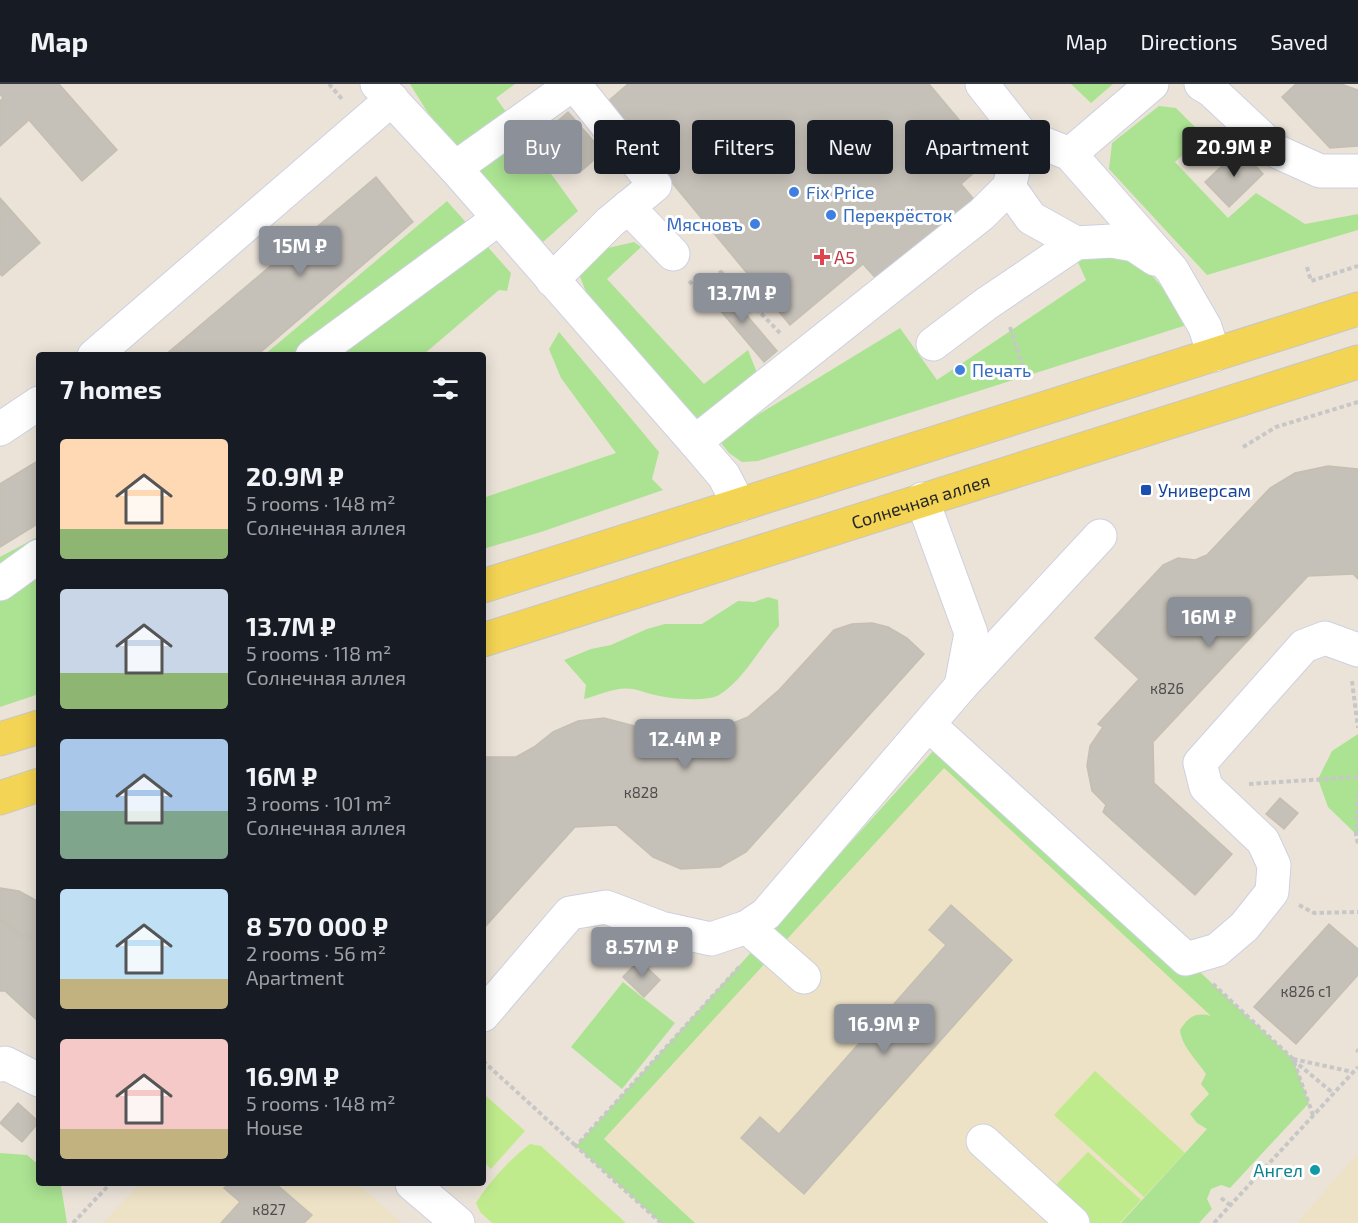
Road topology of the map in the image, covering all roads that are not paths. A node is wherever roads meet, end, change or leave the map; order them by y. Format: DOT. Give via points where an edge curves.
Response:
graph roads {
  1 [pos="573,84"];
  2 [pos="982,84"];
  3 [pos="1152,84"];
  4 [pos="1201,84"];
  5 [pos="385,92"];
  6 [pos="1010,120"];
  7 [pos="1050,146"];
  8 [pos="1070,153"];
  9 [pos="455,168"];
  10 [pos="1358,171"];
  11 [pos="1012,174"];
  12 [pos="1009,187"];
  13 [pos="628,207"];
  14 [pos="498,219"];
  15 [pos="1076,243"];
  16 [pos="681,267"];
  17 [pos="1172,270"];
  18 [pos="552,280"];
  19 [pos="1358,309"];
  20 [pos="933,344"];
  21 [pos="98,352"];
  22 [pos="317,352"];
  23 [pos="1214,355"];
  24 [pos="1358,362"];
  25 [pos="36,405"];
  26 [pos="0,429"];
  27 [pos="695,442"];
  28 [pos="922,499"];
  29 [pos="739,505"];
  30 [pos="1100,536"];
  31 [pos="36,558"];
  32 [pos="0,584"];
  33 [pos="486,585"];
  34 [pos="486,639"];
  35 [pos="1357,649"];
  36 [pos="961,686"];
  37 [pos="929,725"];
  38 [pos="36,728"];
  39 [pos="0,739"];
  40 [pos="36,786"];
  41 [pos="0,798"];
  42 [pos="755,934"];
  43 [pos="804,977"];
  44 [pos="486,1011"];
  45 [pos="0,1065"];
  46 [pos="36,1078"];
  47 [pos="983,1141"];
  48 [pos="414,1186"];
  49 [pos="458,1223"];
  50 [pos="1073,1223"];
  1 -- 9 [label="street"];
  1 -- 13 [label="street" via="654,185"];
  2 -- 6 [label="street"];
  3 -- 8 [label="street"];
  4 -- 10 [label="street" via="1276,151 1320,171"];
  5 -- 9 [label="street"];
  5 -- 21 [label="street"];
  7 -- 8 [label="street"];
  8 -- 17 [label="street"];
  9 -- 14 [label="street"];
  11 -- 12 [label="street"];
  12 -- 15 [label="street" via="1031,218"];
  12 -- 27 [label="street" via="934,253"];
  13 -- 16 [label="street"];
  13 -- 18 [label="street"];
  14 -- 18 [label="street"];
  14 -- 22 [label="street"];
  15 -- 17 [label="street" via="1112,241 1134,245"];
  15 -- 20 [label="street"];
  17 -- 23 [label="street" via="1206,327"];
  18 -- 27 [label="street"];
  19 -- 23 [label="main road"];
  23 -- 29 [label="main road"];
  24 -- 28 [label="main road, Солнечная аллея"];
  25 -- 26 [label="street"];
  27 -- 29 [label="street" via="724,476"];
  28 -- 34 [label="main road, Солнечная аллея"];
  28 -- 36 [label="street" via="970,633"];
  29 -- 33 [label="main road"];
  30 -- 36 [label="street"];
  31 -- 32 [label="street"];
  35 -- 37 [label="street" via="1325,638 1304,646 1200,764 1206,787 1263,841 1274,865 1272,892 1244,927 1217,950 1186,959"];
  36 -- 37 [label="street"];
  37 -- 42 [label="street" via="766,914"];
  38 -- 39 [label="main road"];
  40 -- 41 [label="main road"];
  42 -- 43 [label="street"];
  42 -- 44 [label="street" via="711,939 661,928 606,908 570,913"];
  45 -- 46 [label="street" via="5,1063"];
  47 -- 50 [label="street"];
  48 -- 49 [label="street"];
}
